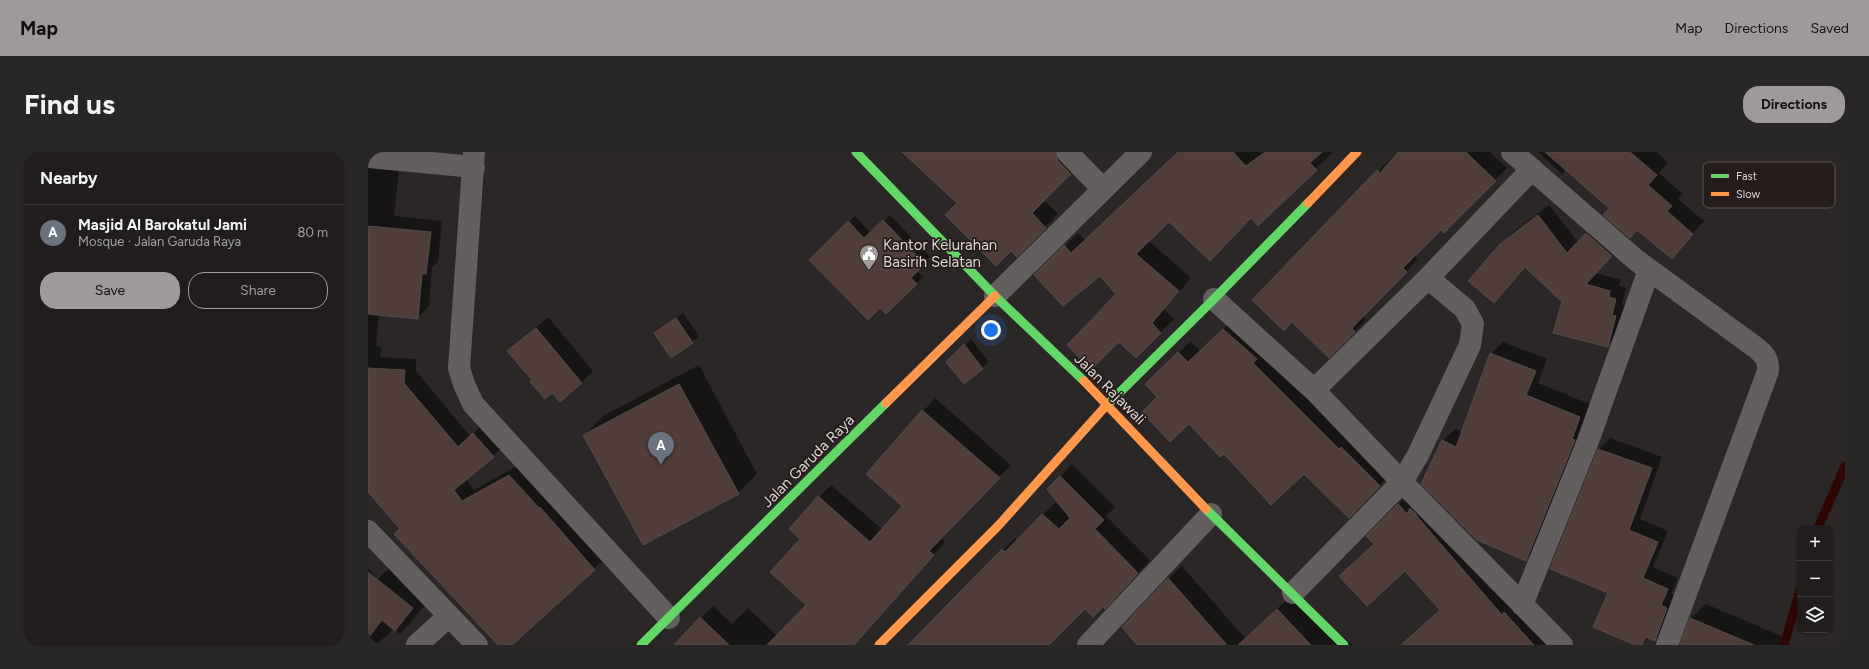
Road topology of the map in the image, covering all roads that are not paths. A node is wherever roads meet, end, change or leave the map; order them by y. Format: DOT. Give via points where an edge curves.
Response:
graph roads {
  1 [pos="856,152"];
  2 [pos="1067,152"];
  3 [pos="1141,152"];
  4 [pos="1357,152"];
  5 [pos="1512,152"];
  6 [pos="368,157"];
  7 [pos="474,159"];
  8 [pos="1532,169"];
  9 [pos="1103,188"];
  10 [pos="1648,270"];
  11 [pos="1428,278"];
  12 [pos="995,296"];
  13 [pos="1214,299"];
  14 [pos="1314,390"];
  15 [pos="1107,404"];
  16 [pos="1402,482"];
  17 [pos="1211,514"];
  18 [pos="368,531"];
  19 [pos="1293,593"];
  20 [pos="1522,605"];
  21 [pos="449,616"];
  22 [pos="669,618"];
  23 [pos="1099,641"];
  24 [pos="417,645"];
  25 [pos="477,645"];
  26 [pos="641,645"];
  27 [pos="879,645"];
  28 [pos="1344,645"];
  29 [pos="1562,645"];
  30 [pos="1667,645"];
  1 -- 12 [label="street, Jalan Rajawali"];
  2 -- 9 [label="street"];
  3 -- 9 [label="street"];
  4 -- 13 [label="street"];
  5 -- 8 [label="street"];
  6 -- 7 [label="street"];
  7 -- 22 [label="street" via="459,368 464,384 473,404"];
  8 -- 10 [label="street"];
  8 -- 11 [label="street"];
  9 -- 12 [label="street"];
  10 -- 20 [label="street" via="1588,441"];
  10 -- 30 [label="street" via="1755,346 1765,355 1768,362 1768,371"];
  11 -- 14 [label="street"];
  11 -- 16 [label="street" via="1465,309 1472,324 1472,335 1470,345 1421,448"];
  12 -- 15 [label="street, Jalan Rajawali"];
  12 -- 22 [label="street, Jalan Garuda Raya"];
  13 -- 14 [label="street"];
  13 -- 15 [label="street"];
  14 -- 16 [label="street"];
  15 -- 17 [label="street, Jalan Rajawali"];
  15 -- 27 [label="street" via="998,526"];
  16 -- 19 [label="street"];
  16 -- 20 [label="street"];
  17 -- 19 [label="street, Jalan Rajawali"];
  17 -- 23 [label="street"];
  18 -- 21 [label="street"];
  19 -- 28 [label="street, Jalan Rajawali"];
  20 -- 29 [label="street"];
  21 -- 24 [label="street"];
  21 -- 25 [label="street"];
  22 -- 26 [label="street, Jalan Garuda Raya"];
}
